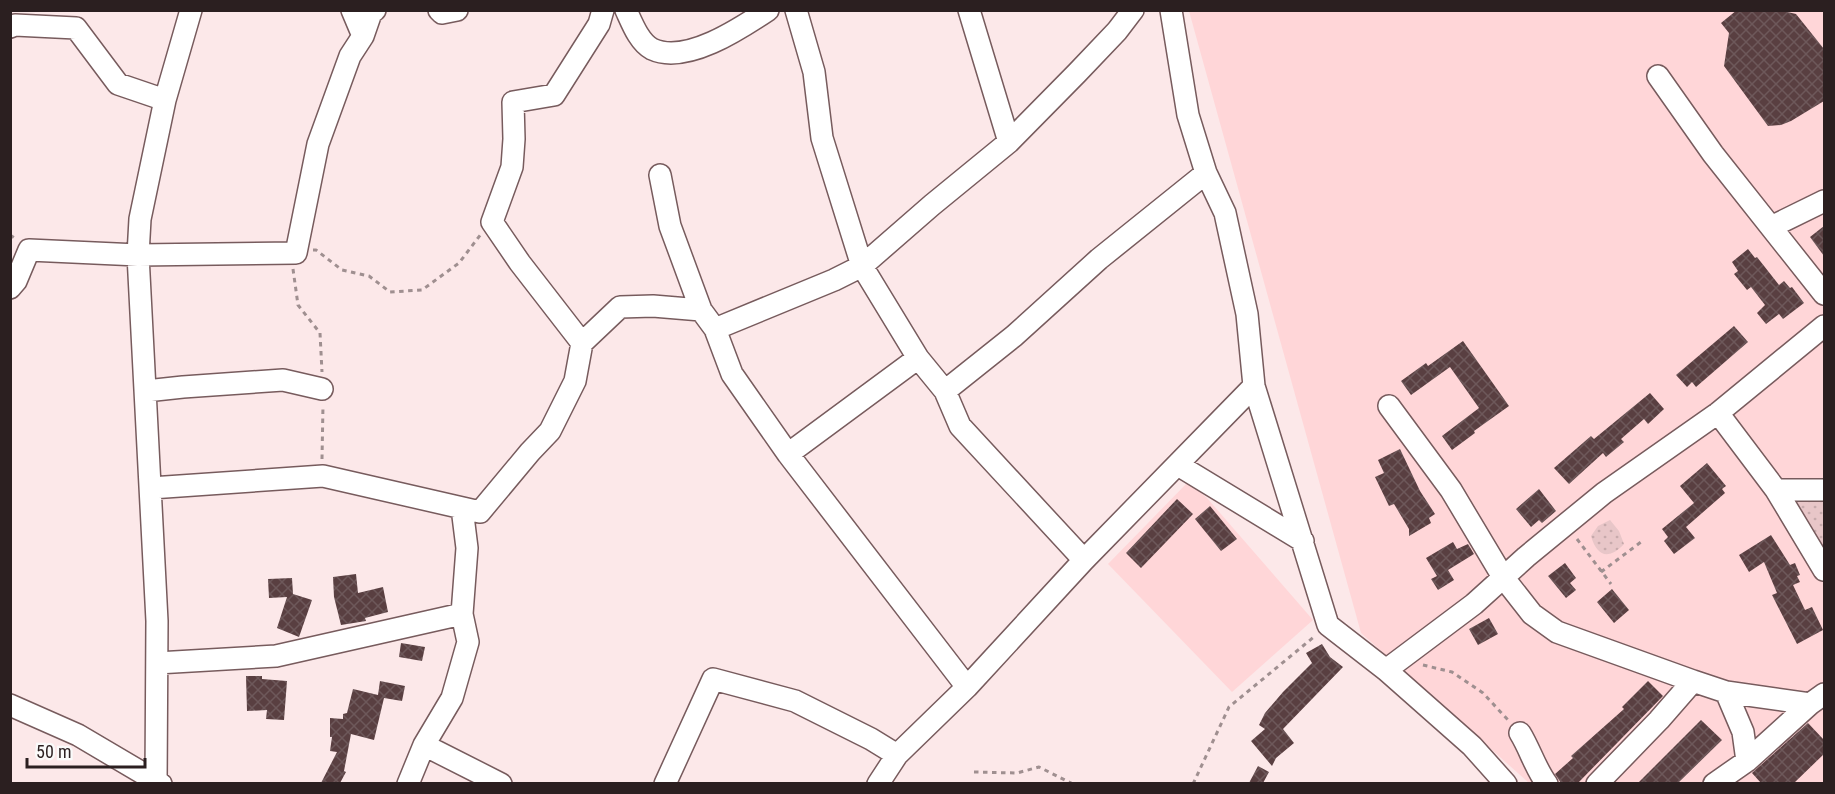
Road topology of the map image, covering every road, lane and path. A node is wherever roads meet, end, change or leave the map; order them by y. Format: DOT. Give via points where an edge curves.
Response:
graph roads {
  1 [pos="191,10"];
  2 [pos="352,10"];
  3 [pos="375,10"];
  4 [pos="438,10"];
  5 [pos="457,10"];
  6 [pos="603,10"];
  7 [pos="626,10"];
  8 [pos="768,10"];
  9 [pos="796,10"];
  10 [pos="969,10"];
  11 [pos="1133,10"];
  12 [pos="1171,10"];
  13 [pos="10,27"];
  14 [pos="363,36"];
  15 [pos="1658,76"];
  16 [pos="165,100"];
  17 [pos="1009,142"];
  18 [pos="1206,173"];
  19 [pos="660,175"];
  20 [pos="1824,201"];
  21 [pos="492,222"];
  22 [pos="1771,227"];
  23 [pos="293,253"];
  24 [pos="138,255"];
  25 [pos="862,266"];
  26 [pos="10,288"];
  27 [pos="1824,294"];
  28 [pos="700,310"];
  29 [pos="1824,326"];
  30 [pos="715,329"];
  31 [pos="582,343"];
  32 [pos="918,358"];
  33 [pos="1254,386"];
  34 [pos="322,389"];
  35 [pos="146,391"];
  36 [pos="945,392"];
  37 [pos="1389,406"];
  38 [pos="1718,413"];
  39 [pos="788,454"];
  40 [pos="1178,465"];
  41 [pos="323,476"];
  42 [pos="151,488"];
  43 [pos="1776,490"];
  44 [pos="1824,490"];
  45 [pos="462,508"];
  46 [pos="1566,526"];
  47 [pos="1303,541"];
  48 [pos="1641,542"];
  49 [pos="1084,560"];
  50 [pos="1824,570"];
  51 [pos="1601,572"];
  52 [pos="1503,577"];
  53 [pos="1611,584"];
  54 [pos="462,614"];
  55 [pos="1328,626"];
  56 [pos="1406,654"];
  57 [pos="157,663"];
  58 [pos="1386,670"];
  59 [pos="1693,681"];
  60 [pos="967,687"];
  61 [pos="1726,692"];
  62 [pos="1817,699"];
  63 [pos="10,705"];
  64 [pos="1520,733"];
  65 [pos="424,745"];
  66 [pos="906,746"];
  67 [pos="1746,761"];
  68 [pos="974,772"];
  69 [pos="158,783"];
  70 [pos="408,783"];
  71 [pos="501,783"];
  72 [pos="665,783"];
  73 [pos="878,783"];
  74 [pos="1074,783"];
  75 [pos="1193,783"];
  76 [pos="1506,783"];
  77 [pos="1547,783"];
  78 [pos="1597,783"];
  79 [pos="1714,783"];
  1 -- 16 [label="street"];
  2 -- 14 [label="street"];
  3 -- 14 [label="street"];
  4 -- 5 [label="street"];
  6 -- 21 [label="street" via="599,24 554,95 513,102 512,167"];
  7 -- 8 [label="street" via="634,28 652,49 671,52 717,41"];
  9 -- 25 [label="street" via="814,72 822,138"];
  10 -- 17 [label="street"];
  11 -- 17 [label="street"];
  12 -- 18 [label="street" via="1188,115"];
  13 -- 16 [label="street" via="76,27 118,84"];
  14 -- 23 [label="street" via="350,56 318,144"];
  15 -- 22 [label="street"];
  16 -- 24 [label="street" via="140,219"];
  17 -- 25 [label="street"];
  18 -- 33 [label="street" via="1225,213 1247,314"];
  18 -- 36 [label="street"];
  19 -- 28 [label="street" via="670,226"];
  20 -- 22 [label="street"];
  21 -- 23 [label="path" via="459,263 422,290 390,292 369,276 342,270 316,250"];
  21 -- 31 [label="street"];
  22 -- 27 [label="street"];
  23 -- 24 [label="street"];
  23 -- 34 [label="path" via="298,305 320,333"];
  24 -- 26 [label="street" via="29,250"];
  24 -- 35 [label="street"];
  25 -- 30 [label="street"];
  25 -- 32 [label="street"];
  28 -- 30 [label="street"];
  28 -- 31 [label="street" via="620,307"];
  29 -- 38 [label="street"];
  30 -- 39 [label="street" via="732,374"];
  31 -- 45 [label="street" via="575,381 550,431 480,512"];
  32 -- 36 [label="street"];
  32 -- 39 [label="street"];
  33 -- 40 [label="street"];
  33 -- 47 [label="street"];
  34 -- 35 [label="street" via="283,380"];
  34 -- 41 [label="path"];
  35 -- 42 [label="street"];
  36 -- 49 [label="street" via="960,426"];
  37 -- 52 [label="street" via="1451,490"];
  38 -- 43 [label="street"];
  38 -- 46 [label="street" via="1604,493"];
  39 -- 60 [label="street"];
  40 -- 47 [label="street"];
  40 -- 49 [label="street"];
  41 -- 42 [label="street"];
  41 -- 45 [label="street"];
  42 -- 57 [label="street"];
  43 -- 44 [label="street"];
  43 -- 50 [label="street"];
  45 -- 54 [label="street" via="466,548"];
  46 -- 51 [label="path"];
  46 -- 52 [label="street"];
  47 -- 55 [label="street"];
  48 -- 51 [label="path"];
  49 -- 60 [label="street"];
  51 -- 53 [label="path"];
  52 -- 56 [label="street" via="1474,604"];
  52 -- 59 [label="street" via="1532,614 1557,632"];
  54 -- 57 [label="street" via="276,656"];
  54 -- 65 [label="street" via="468,642 452,698"];
  55 -- 58 [label="street"];
  55 -- 75 [label="path" via="1229,707"];
  56 -- 58 [label="street"];
  56 -- 64 [label="path" via="1419,664 1452,672 1484,693"];
  57 -- 69 [label="street"];
  58 -- 76 [label="street" via="1472,746"];
  59 -- 61 [label="street"];
  59 -- 78 [label="street"];
  60 -- 66 [label="street"];
  61 -- 62 [label="street"];
  61 -- 67 [label="street" via="1743,732"];
  62 -- 67 [label="street"];
  63 -- 69 [label="street" via="78,735"];
  64 -- 77 [label="street"];
  65 -- 70 [label="street"];
  65 -- 71 [label="street"];
  66 -- 72 [label="street" via="871,740 795,701 712,679"];
  66 -- 73 [label="street"];
  67 -- 79 [label="street"];
  68 -- 74 [label="path" via="1017,773 1040,767"];
}
